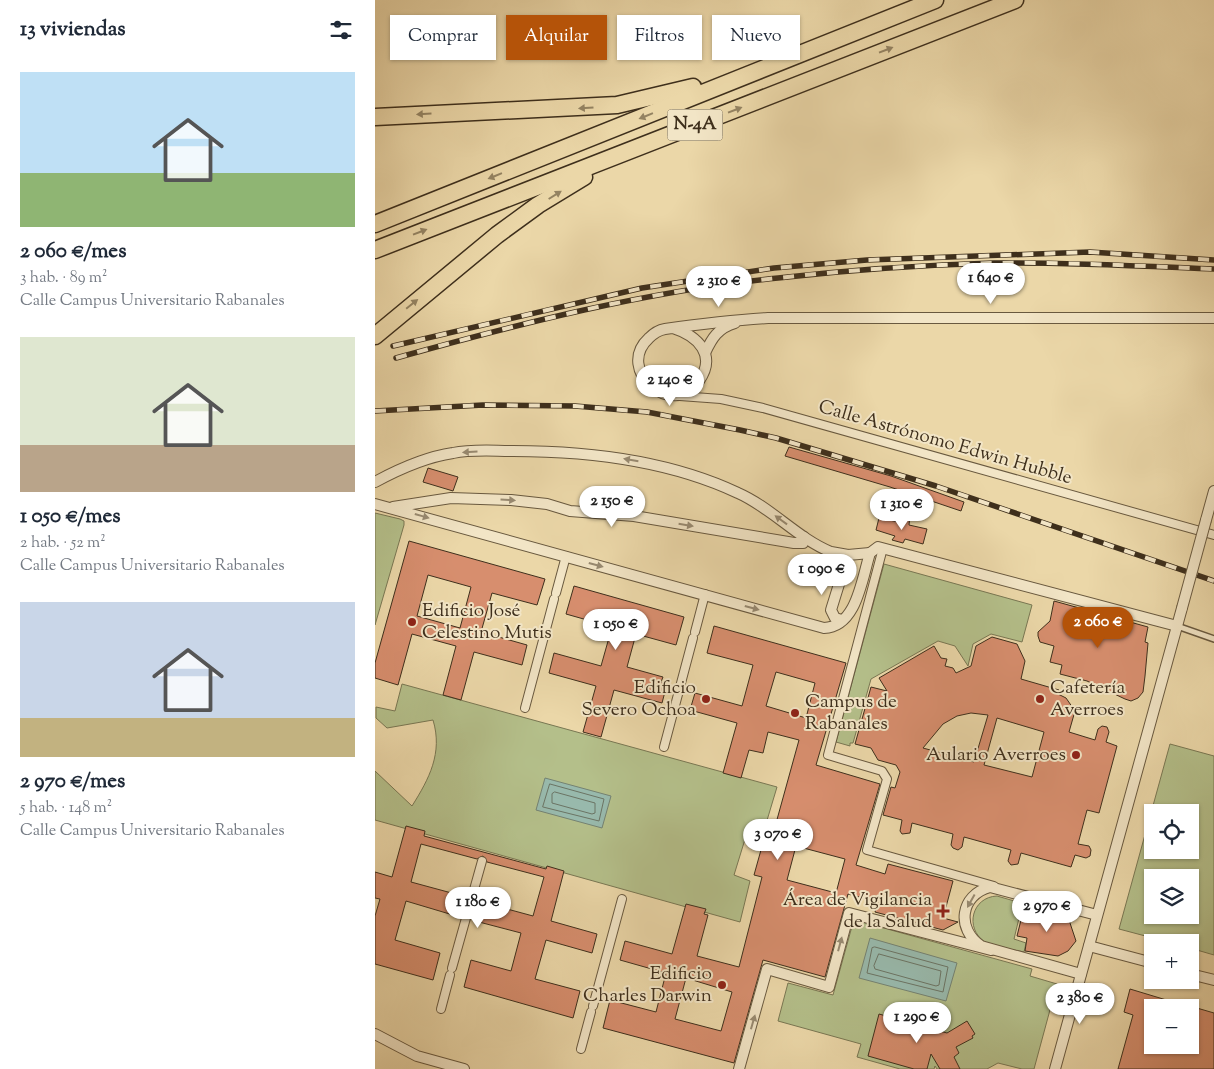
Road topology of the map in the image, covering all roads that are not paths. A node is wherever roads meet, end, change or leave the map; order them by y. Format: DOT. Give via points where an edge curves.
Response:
graph roads {
  1 [pos="935,0"];
  2 [pos="1015,0"];
  3 [pos="802,52"];
  4 [pos="375,117"];
  5 [pos="687,128"];
  6 [pos="375,224"];
  7 [pos="375,250"];
  8 [pos="768,318"];
  9 [pos="1214,318"];
  10 [pos="673,328"];
  11 [pos="375,336"];
  12 [pos="705,354"];
  13 [pos="665,394"];
  14 [pos="375,482"];
  15 [pos="1214,491"];
  16 [pos="380,505"];
  17 [pos="1214,535"];
  18 [pos="804,537"];
  19 [pos="883,548"];
  20 [pos="870,553"];
  21 [pos="848,555"];
  22 [pos="565,556"];
  23 [pos="705,594"];
  24 [pos="842,620"];
  25 [pos="1177,626"];
  26 [pos="1214,639"];
  27 [pos="525,708"];
  28 [pos="664,746"];
  29 [pos="482,861"];
  30 [pos="1008,890"];
  31 [pos="621,899"];
  32 [pos="1097,915"];
  33 [pos="1089,946"];
  34 [pos="991,950"];
  35 [pos="1144,961"];
  36 [pos="1081,974"];
  37 [pos="1199,976"];
  38 [pos="1214,980"];
  39 [pos="441,1009"];
  40 [pos="375,1034"];
  41 [pos="581,1049"];
  42 [pos="464,1069"];
  43 [pos="739,1069"];
  44 [pos="1055,1069"];
  1 -- 3 [label="main road, N-4A"];
  5 -- 2 [label="main road, N-4A, one-way"];
  3 -- 4 [label="main road, one-way" via="683,90 617,105"];
  3 -- 6 [label="main road, N-4A, one-way"];
  7 -- 5 [label="main road, N-4A, one-way"];
  11 -- 5 [label="main road, one-way" via="538,205 577,181"];
  8 -- 9 [label="street"];
  8 -- 10 [label="street" via="703,322"];
  8 -- 12 [label="street" via="723,327 713,337"];
  10 -- 12 [label="street" via="696,338"];
  10 -- 13 [label="street" via="654,333 642,347 639,358 643,378 648,385"];
  12 -- 13 [label="street" via="706,366 699,382 683,393"];
  13 -- 17 [label="street, Calle Astrónomo Edwin Hubble" via="721,399 763,408"];
  18 -- 14 [label="street, one-way" via="739,493 656,465 603,455 549,451 454,452 416,463"];
  15 -- 25 [label="street, bridge"];
  16 -- 18 [label="street, one-way" via="451,498 511,500 547,504 570,511 634,516 794,543 803,542"];
  16 -- 22 [label="street, one-way"];
  18 -- 21 [label="street" via="831,552"];
  19 -- 20 [label="street" via="874,548"];
  19 -- 25 [label="street"];
  19 -- 30 [label="street" via="828,755 882,771 887,779 867,850"];
  20 -- 21 [label="street"];
  20 -- 24 [label="street" via="852,610"];
  21 -- 24 [label="street" via="831,610 835,618"];
  22 -- 23 [label="street, one-way"];
  22 -- 27 [label="street"];
  23 -- 24 [label="street, one-way" via="824,628 831,628"];
  23 -- 28 [label="street"];
  25 -- 26 [label="lane"];
  25 -- 32 [label="street"];
  29 -- 39 [label="street"];
  30 -- 32 [label="street"];
  30 -- 34 [label="street, one-way" via="983,889 968,903 964,920 968,934"];
  31 -- 41 [label="street"];
  32 -- 33 [label="street"];
  33 -- 35 [label="street"];
  33 -- 36 [label="street"];
  34 -- 36 [label="street"];
  43 -- 34 [label="street, one-way" via="767,969 829,987 849,913"];
  36 -- 44 [label="street"];
  37 -- 38 [label="street"];
  40 -- 42 [label="street" via="417,1056"];
}
